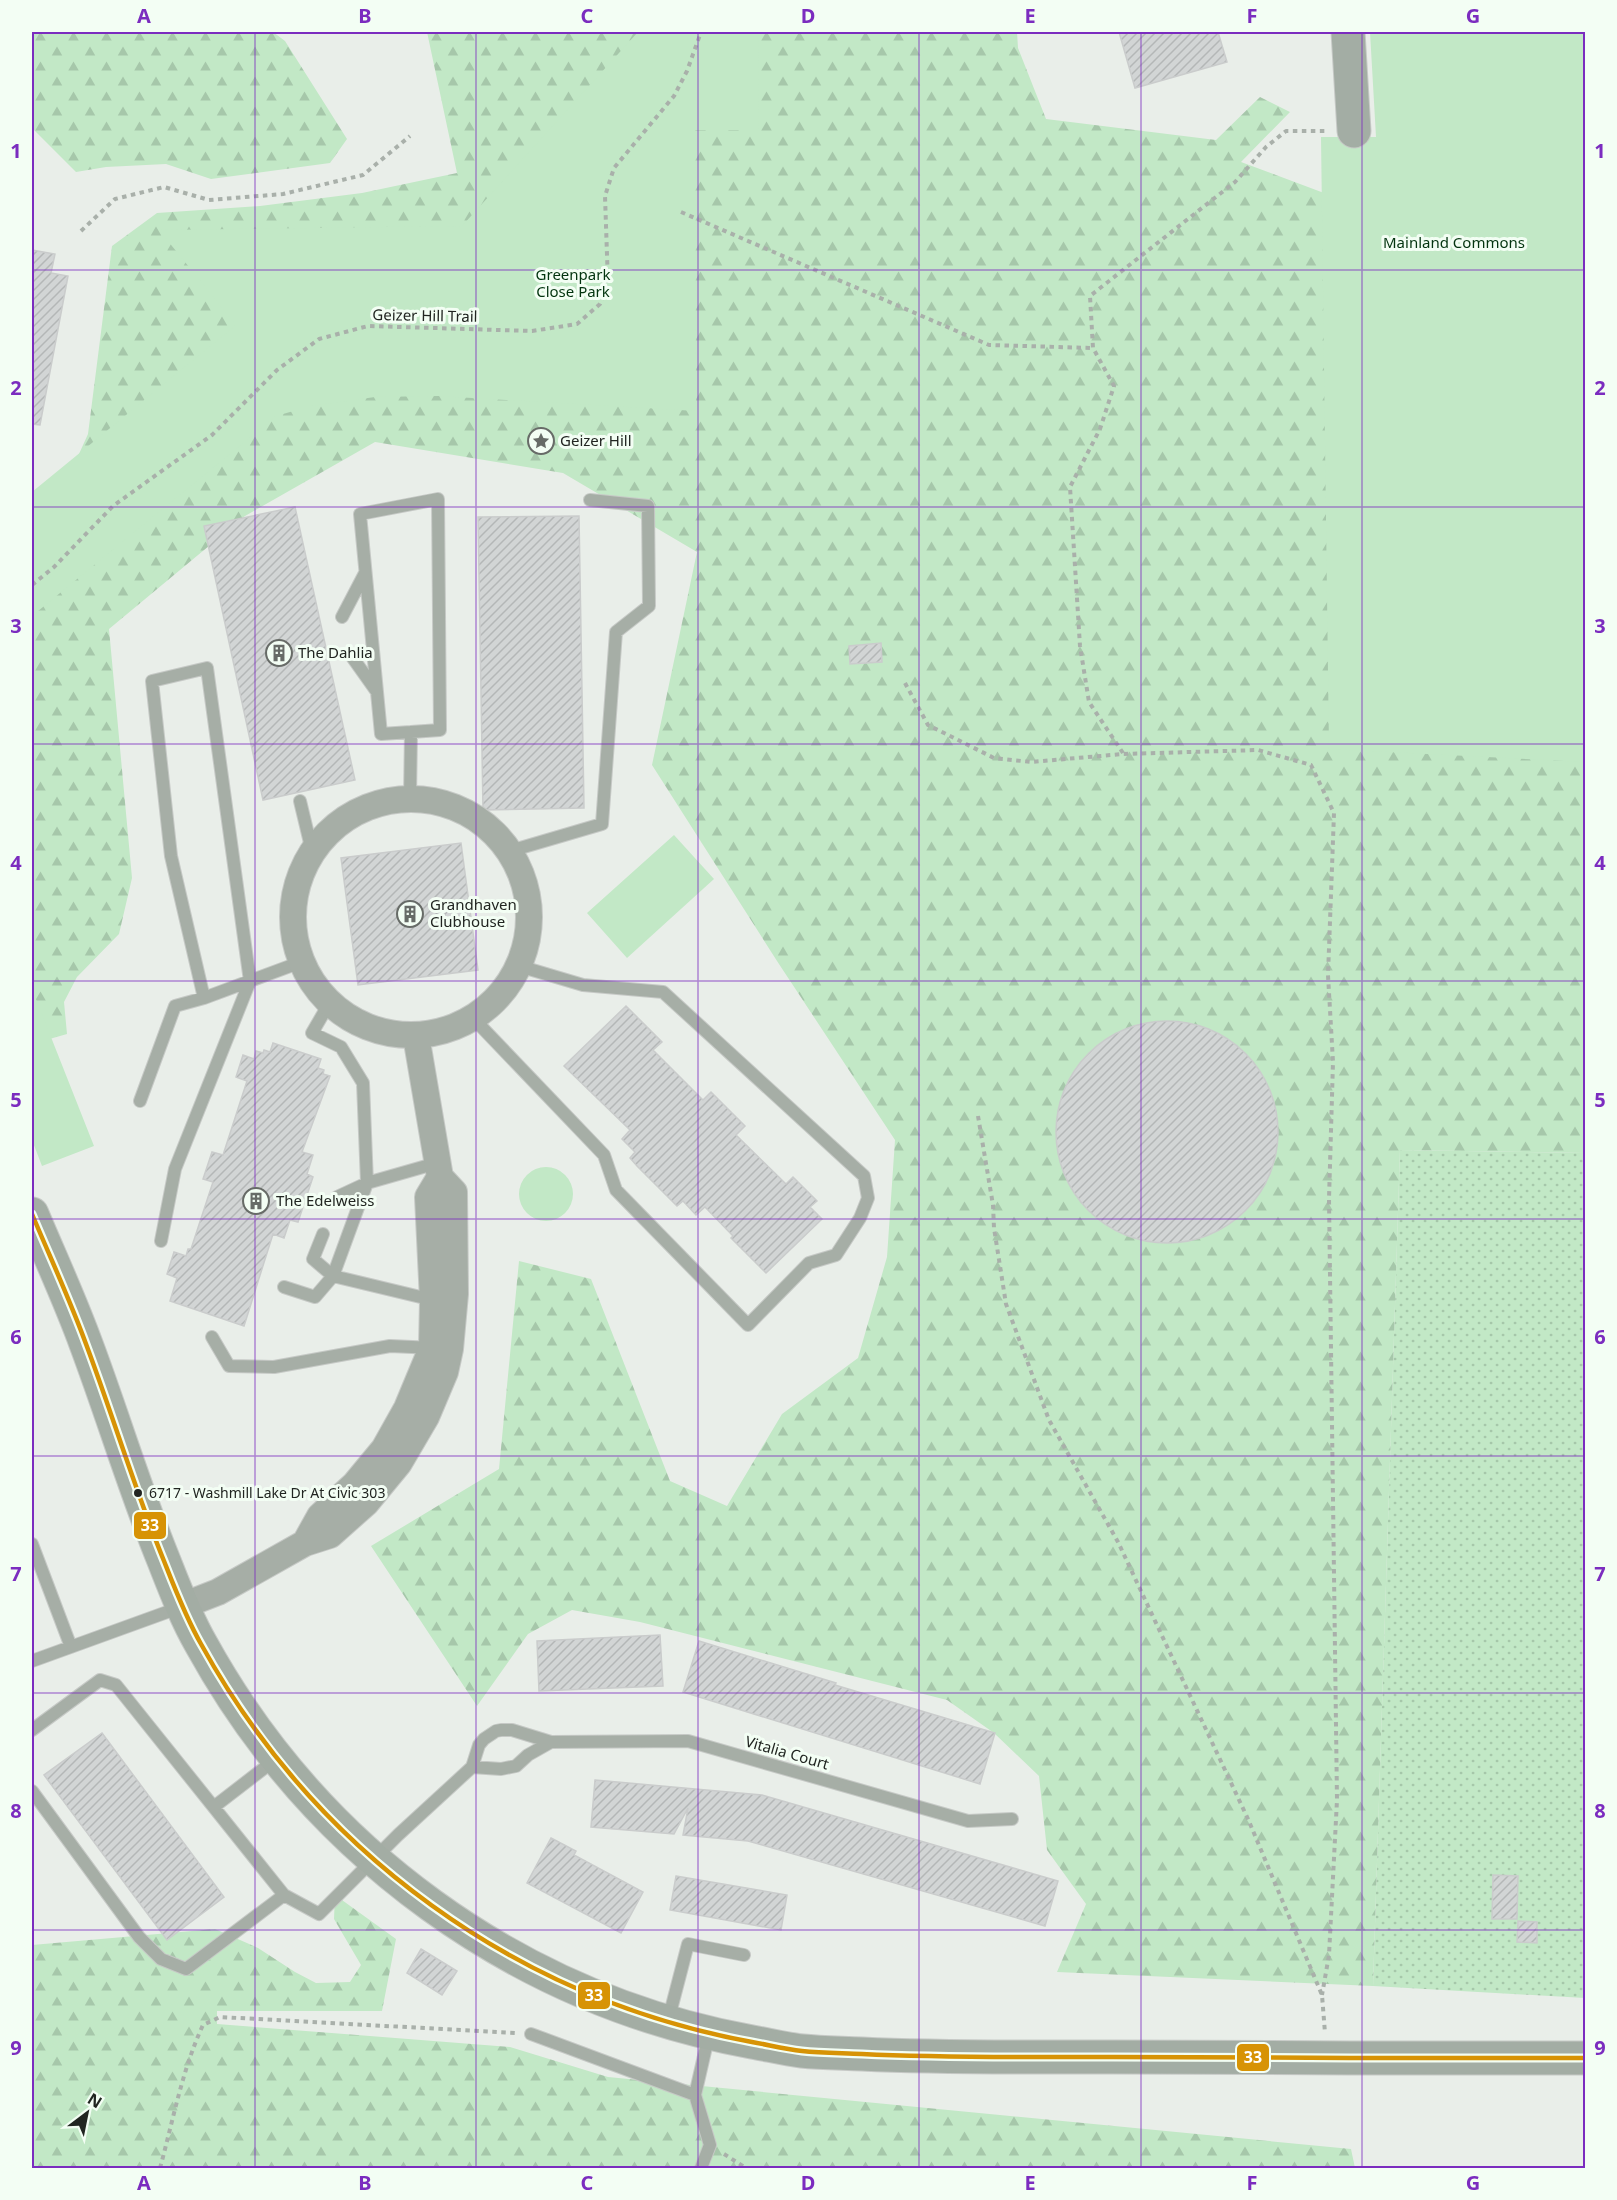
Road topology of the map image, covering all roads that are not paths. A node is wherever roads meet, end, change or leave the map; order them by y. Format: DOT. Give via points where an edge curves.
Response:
graph roads {
  1 [pos="1348,32"];
  2 [pos="1354,131"];
  3 [pos="591,500"];
  4 [pos="366,572"];
  5 [pos="342,617"];
  6 [pos="350,654"];
  7 [pos="377,693"];
  8 [pos="411,732"];
  9 [pos="410,798"];
  10 [pos="300,801"];
  11 [pos="312,851"];
  12 [pos="510,851"];
  13 [pos="301,962"];
  14 [pos="519,966"];
  15 [pos="250,981"];
  16 [pos="204,998"];
  17 [pos="330,1002"];
  18 [pos="472,1017"];
  19 [pos="416,1036"];
  20 [pos="140,1101"];
  21 [pos="438,1170"];
  22 [pos="367,1183"];
  23 [pos="337,1197"];
  24 [pos="32,1214"];
  25 [pos="322,1233"];
  26 [pos="161,1241"];
  27 [pos="333,1276"];
  28 [pos="284,1287"];
  29 [pos="433,1300"];
  30 [pos="212,1337"];
  31 [pos="441,1348"];
  32 [pos="32,1544"];
  33 [pos="182,1606"];
  34 [pos="71,1647"];
  35 [pos="32,1660"];
  36 [pos="32,1730"];
  37 [pos="551,1742"];
  38 [pos="277,1759"];
  39 [pos="472,1767"];
  40 [pos="32,1791"];
  41 [pos="215,1806"];
  42 [pos="1012,1819"];
  43 [pos="373,1859"];
  44 [pos="284,1895"];
  45 [pos="744,1955"];
  46 [pos="668,2022"];
  47 [pos="531,2034"];
  48 [pos="709,2034"];
  49 [pos="1586,2058"];
  50 [pos="695,2094"];
  51 [pos="701,2169"];
  1 -- 2 [label="street"];
  3 -- 12 [label="lane" via="648,506 649,606 616,632 602,824"];
  4 -- 5 [label="lane"];
  4 -- 7 [label="lane"];
  4 -- 8 [label="lane" via="360,514 438,499 440,730"];
  6 -- 7 [label="lane"];
  7 -- 8 [label="lane" via="381,734"];
  8 -- 9 [label="lane"];
  9 -- 11 [label="street" via="372,804 346,818"];
  9 -- 12 [label="street" via="448,804 483,822"];
  10 -- 11 [label="lane"];
  11 -- 13 [label="street" via="296,886 292,924"];
  12 -- 14 [label="street" via="527,887 530,927"];
  13 -- 15 [label="lane"];
  13 -- 17 [label="street"];
  14 -- 18 [label="street" via="497,999"];
  14 -- 18 [label="lane" via="583,985 663,992 864,1176 868,1198 836,1255 809,1263 748,1325 616,1190 604,1155"];
  15 -- 16 [label="lane"];
  15 -- 16 [label="lane" via="207,668 152,681 171,856"];
  15 -- 26 [label="lane" via="175,1169"];
  16 -- 20 [label="lane" via="176,1006"];
  17 -- 19 [label="street" via="351,1019 387,1033"];
  17 -- 22 [label="lane" via="312,1033 340,1047 363,1083"];
  18 -- 19 [label="street" via="465,1023"];
  19 -- 21 [label="street"];
  21 -- 22 [label="lane"];
  21 -- 29 [label="street" via="428,1197"];
  21 -- 31 [label="street" via="454,1192 455,1294"];
  22 -- 23 [label="lane"];
  22 -- 27 [label="lane"];
  24 -- 33 [label="street" via="85,1341"];
  25 -- 27 [label="lane" via="313,1259"];
  27 -- 28 [label="lane" via="315,1297"];
  27 -- 29 [label="lane"];
  29 -- 31 [label="street"];
  30 -- 31 [label="lane" via="229,1366 274,1367 390,1346"];
  31 -- 33 [label="street" via="384,1449 355,1484 320,1516 305,1543 218,1592"];
  32 -- 34 [label="lane"];
  33 -- 34 [label="lane"];
  33 -- 38 [label="street" via="240,1708"];
  34 -- 35 [label="lane"];
  36 -- 41 [label="lane" via="100,1680 116,1685"];
  37 -- 39 [label="lane" via="516,1766"];
  37 -- 39 [label="lane, Vitalia Court" via="512,1730 496,1731 479,1745"];
  37 -- 42 [label="lane, Vitalia Court" via="688,1740 968,1821"];
  38 -- 41 [label="lane"];
  38 -- 43 [label="street"];
  39 -- 43 [label="lane, Vitalia Court"];
  40 -- 44 [label="lane" via="160,1959 186,1969"];
  41 -- 44 [label="lane"];
  43 -- 44 [label="lane, Vitalia Court" via="319,1914"];
  43 -- 46 [label="street" via="450,1920 516,1959 580,1992"];
  45 -- 46 [label="lane" via="688,1944"];
  46 -- 48 [label="street"];
  47 -- 50 [label="lane"];
  48 -- 49 [label="street" via="800,2050 914,2056"];
  48 -- 50 [label="lane"];
  50 -- 51 [label="lane" via="710,2145"];
}
